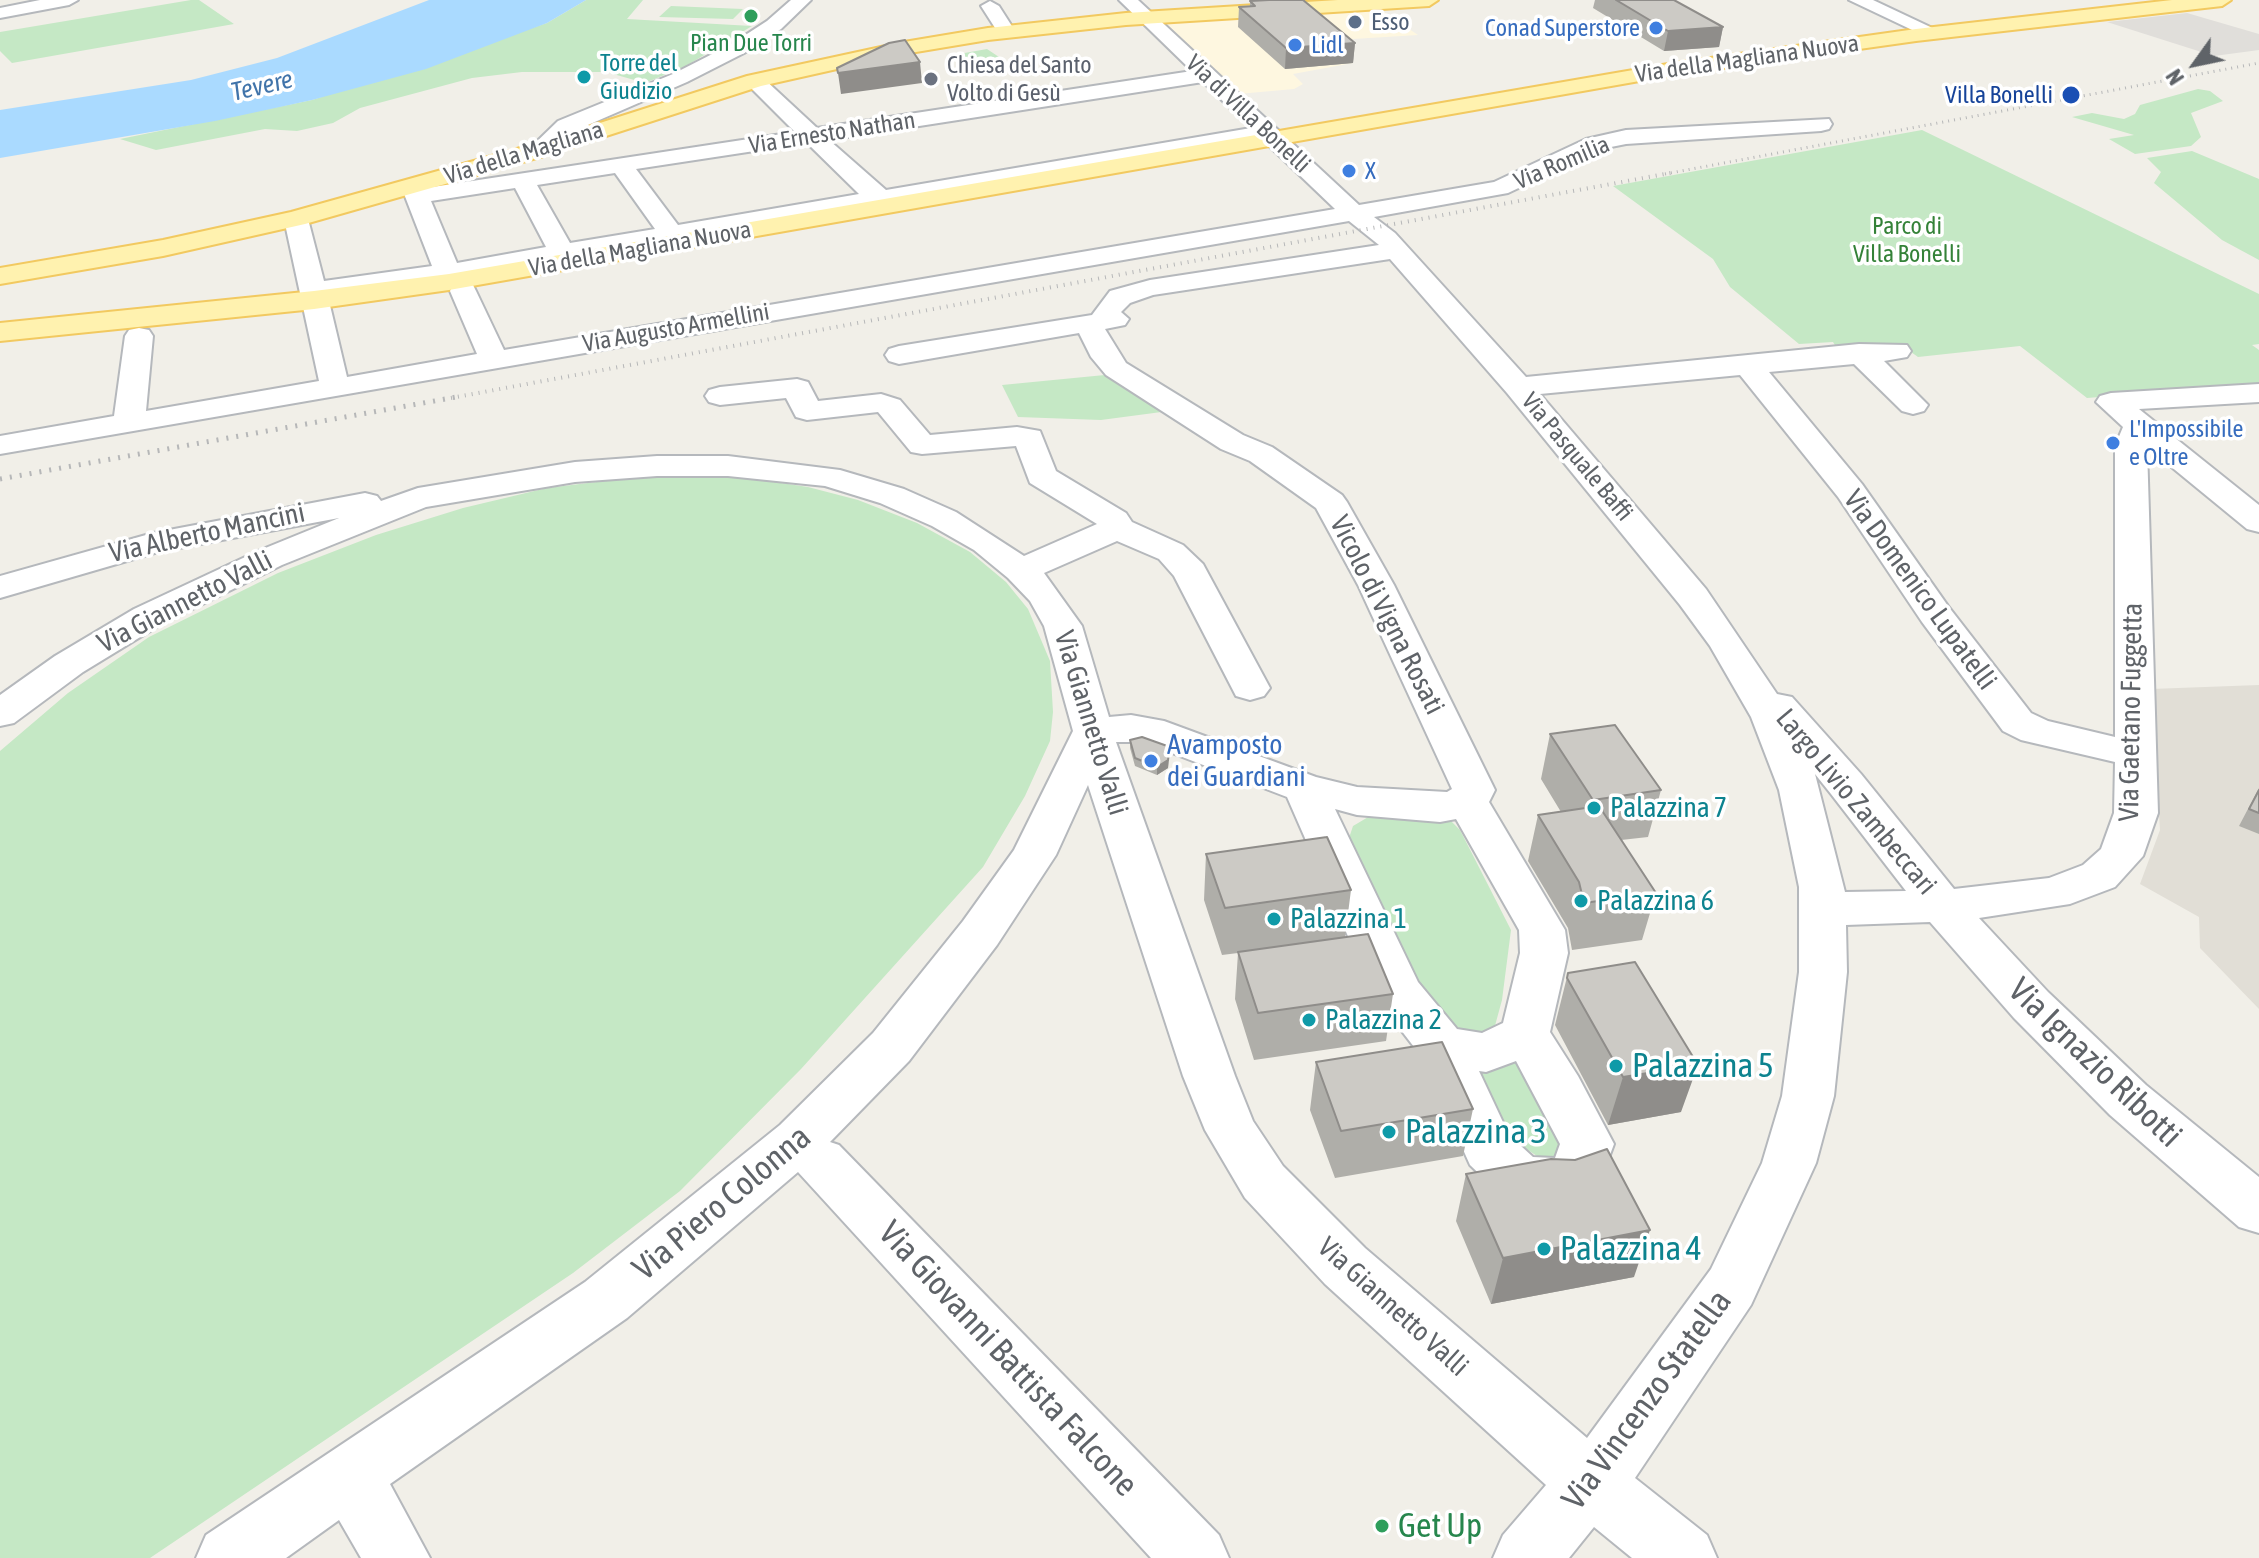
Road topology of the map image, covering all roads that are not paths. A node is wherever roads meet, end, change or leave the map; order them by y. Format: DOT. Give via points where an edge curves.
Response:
graph roads {
  1 [pos="69,0"];
  2 [pos="802,0"];
  3 [pos="1128,0"];
  4 [pos="1429,0"];
  5 [pos="1858,0"];
  6 [pos="2222,0"];
  7 [pos="1383,1"];
  8 [pos="990,6"];
  9 [pos="0,13"];
  10 [pos="1143,17"];
  11 [pos="1006,31"];
  12 [pos="1934,33"];
  13 [pos="1198,76"];
  14 [pos="755,81"];
  15 [pos="1821,124"];
  16 [pos="813,136"];
  17 [pos="1263,137"];
  18 [pos="539,150"];
  19 [pos="621,165"];
  20 [pos="474,169"];
  21 [pos="513,181"];
  22 [pos="416,191"];
  23 [pos="888,200"];
  24 [pos="1352,212"];
  25 [pos="296,219"];
  26 [pos="666,226"];
  27 [pos="559,247"];
  28 [pos="1397,250"];
  29 [pos="445,266"];
  30 [pos="0,276"];
  31 [pos="463,291"];
  32 [pos="313,296"];
  33 [pos="1196,304"];
  34 [pos="1099,319"];
  35 [pos="0,332"];
  36 [pos="139,336"];
  37 [pos="1897,351"];
  38 [pos="1859,353"];
  39 [pos="899,355"];
  40 [pos="494,359"];
  41 [pos="1747,364"];
  42 [pos="1518,387"];
  43 [pos="335,388"];
  44 [pos="2259,393"];
  45 [pos="720,396"];
  46 [pos="1913,405"];
  47 [pos="807,411"];
  48 [pos="2125,414"];
  49 [pos="129,423"];
  50 [pos="0,445"];
  51 [pos="790,471"];
  52 [pos="418,498"];
  53 [pos="2259,522"];
  54 [pos="1117,528"];
  55 [pos="1021,570"];
  56 [pos="0,587"];
  57 [pos="1747,673"];
  58 [pos="1250,688"];
  59 [pos="0,714"];
  60 [pos="1093,731"];
  61 [pos="2134,754"];
  62 [pos="1304,788"];
  63 [pos="1467,800"];
  64 [pos="1942,906"];
  65 [pos="1823,909"];
  66 [pos="1525,1034"];
  67 [pos="1442,1046"];
  68 [pos="820,1161"];
  69 [pos="2259,1210"];
  70 [pos="349,1475"];
  71 [pos="1591,1483"];
  72 [pos="229,1558"];
  73 [pos="397,1558"];
  74 [pos="1196,1558"];
  75 [pos="1526,1558"];
  76 [pos="1684,1558"];
  1 -- 9 [label="street"];
  2 -- 18 [label="street" via="737,49 566,126"];
  3 -- 10 [label="street, Via di Villa Bonelli"];
  4 -- 7 [label="main road, Via della Magliana"];
  5 -- 12 [label="street"];
  6 -- 12 [label="main road, Via della Magliana Nuova"];
  7 -- 10 [label="main road, Via della Magliana"];
  8 -- 11 [label="street"];
  10 -- 11 [label="main road, Via della Magliana"];
  10 -- 13 [label="street, Via di Villa Bonelli"];
  11 -- 14 [label="main road, Via della Magliana"];
  12 -- 17 [label="main road, Via della Magliana Nuova"];
  13 -- 16 [label="street, Via Ernesto Nathan"];
  13 -- 17 [label="street, Via di Villa Bonelli"];
  14 -- 16 [label="street"];
  14 -- 18 [label="main road, Via della Magliana"];
  15 -- 24 [label="street, Via Romilia" via="1626,137 1594,144 1504,187"];
  16 -- 19 [label="street, Via Ernesto Nathan"];
  16 -- 23 [label="street" via="867,189"];
  17 -- 23 [label="main road, Via della Magliana Nuova"];
  17 -- 24 [label="street, Via di Villa Bonelli"];
  18 -- 20 [label="main road, Via della Magliana"];
  19 -- 21 [label="street, Via Ernesto Nathan"];
  19 -- 26 [label="street"];
  20 -- 21 [label="street"];
  20 -- 22 [label="main road, Via della Magliana"];
  21 -- 22 [label="street, Via Ernesto Nathan"];
  21 -- 27 [label="street"];
  22 -- 25 [label="main road, Via della Magliana"];
  22 -- 29 [label="street"];
  23 -- 32 [label="main road, Via della Magliana Nuova" via="449,282"];
  24 -- 28 [label="street, Via di Villa Bonelli"];
  24 -- 40 [label="street, Via Augusto Armellini"];
  25 -- 30 [label="main road, Via della Magliana"];
  25 -- 32 [label="street"];
  28 -- 34 [label="street" via="1150,288 1120,297"];
  28 -- 42 [label="street, Via Pasquale Baffi"];
  31 -- 40 [label="street"];
  32 -- 35 [label="main road, Via della Magliana Nuova"];
  32 -- 43 [label="street"];
  33 -- 34 [label="street"];
  34 -- 39 [label="street"];
  34 -- 63 [label="street, Vicolo di Vigna Rosati" via="1105,357 1116,369 1232,442 1261,454 1330,502 1473,785"];
  36 -- 49 [label="street"];
  37 -- 38 [label="street"];
  38 -- 41 [label="street"];
  38 -- 46 [label="street"];
  40 -- 43 [label="street, Via Augusto Armellini"];
  41 -- 42 [label="street"];
  41 -- 61 [label="street, Via Domenico Lupatelli" via="1850,491 2017,722"];
  42 -- 57 [label="street, Via Pasquale Baffi" via="1693,597"];
  43 -- 49 [label="street, Via Augusto Armellini"];
  44 -- 48 [label="street"];
  45 -- 47 [label="street" via="797,388"];
  47 -- 51 [label="street" via="810,434"];
  47 -- 54 [label="street" via="881,403 922,445 1029,438 1042,476 1114,520"];
  48 -- 53 [label="street"];
  48 -- 61 [label="street, Via Gaetano Fuggetta" via="2131,446"];
  49 -- 50 [label="street, Via Augusto Armellini"];
  51 -- 52 [label="street, Via Giannetto Valli" via="694,465 616,468"];
  51 -- 55 [label="street, Via Giannetto Valli" via="892,496 986,543"];
  52 -- 56 [label="street, Via Alberto Mancini" via="327,508 153,543"];
  52 -- 59 [label="street, Via Giannetto Valli" via="186,597 88,652"];
  54 -- 55 [label="street"];
  54 -- 58 [label="street" via="1171,552 1190,572"];
  55 -- 60 [label="street, Via Giannetto Valli" via="1063,626"];
  57 -- 64 [label="street, Largo Livio Zambeccari" via="1829,764"];
  57 -- 65 [label="street, Largo Livio Zambeccari" via="1800,790"];
  60 -- 62 [label="street" via="1150,730"];
  60 -- 70 [label="street, Via Piero Colonna" via="1034,855 938,989 853,1088 636,1277"];
  60 -- 71 [label="street, Via Giannetto Valli" via="1209,1076 1244,1153 1287,1210 1345,1266"];
  61 -- 64 [label="street, Via Gaetano Fuggetta" via="2134,824 2113,867 2054,893"];
  62 -- 63 [label="street" via="1357,801 1440,808"];
  62 -- 67 [label="street" via="1401,995"];
  63 -- 66 [label="street, Vicolo di Vigna Rosati" via="1542,930 1544,953"];
  64 -- 65 [label="street, Largo Livio Zambeccari"];
  64 -- 69 [label="street, Via Ignazio Ribotti" via="2094,1068"];
  65 -- 71 [label="street, Via Vincenzo Statella" via="1814,1058 1789,1163 1731,1287"];
  66 -- 67 [label="street" via="1486,1053"];
  66 -- 67 [label="street" via="1587,1144 1579,1171 1562,1181 1526,1178 1497,1160"];
  68 -- 74 [label="street, Via Giovanni Battista Falcone"];
  70 -- 72 [label="street, Via Piero Colonna"];
  70 -- 73 [label="street"];
  71 -- 75 [label="street, Via Vincenzo Statella"];
  71 -- 76 [label="street, Via Giannetto Valli"];
}
